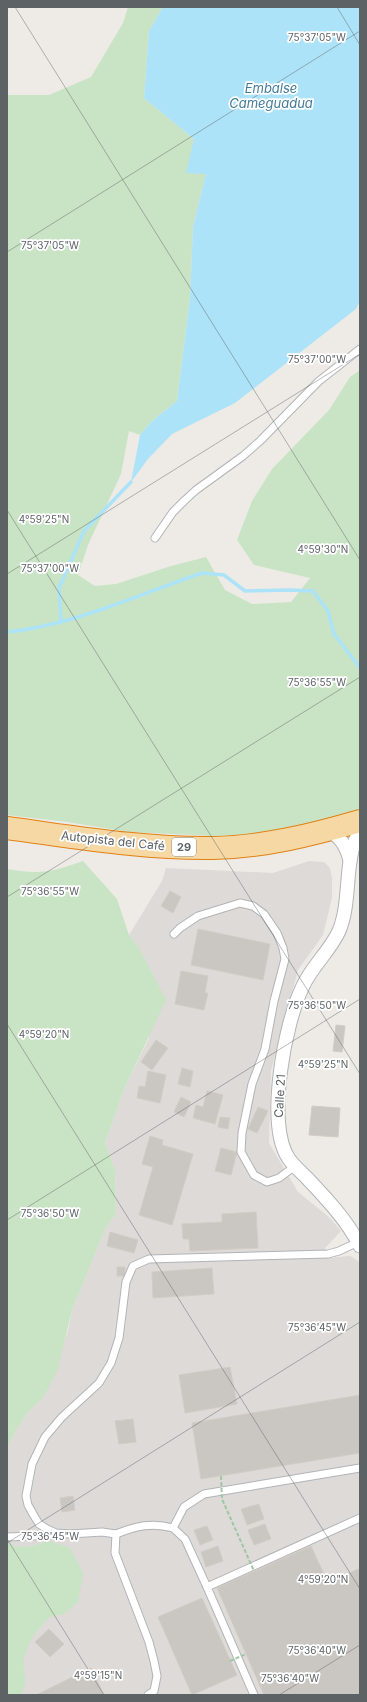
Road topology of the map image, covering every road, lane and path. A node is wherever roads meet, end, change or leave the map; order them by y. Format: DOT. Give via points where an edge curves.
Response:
graph roads {
  1 [pos="360,349"];
  2 [pos="155,538"];
  3 [pos="360,821"];
  4 [pos="7,828"];
  5 [pos="327,831"];
  6 [pos="360,831"];
  7 [pos="350,862"];
  8 [pos="174,934"];
  9 [pos="295,1166"];
  10 [pos="359,1244"];
  11 [pos="360,1468"];
  12 [pos="221,1476"];
  13 [pos="360,1518"];
  14 [pos="173,1528"];
  15 [pos="70,1534"];
  16 [pos="116,1534"];
  17 [pos="7,1537"];
  18 [pos="254,1571"];
  19 [pos="207,1587"];
  20 [pos="246,1654"];
  21 [pos="230,1660"];
  22 [pos="148,1695"];
  23 [pos="254,1695"];
  1 -- 2 [label="lane" via="314,386 249,451 184,500"];
  3 -- 5 [label="highway, Autopista del Café / 29"];
  4 -- 5 [label="highway, Autopista del Café / 29" via="126,844 213,848 265,843"];
  5 -- 7 [label="street, Calle 21" via="341,839"];
  6 -- 7 [label="street, Calle 21" via="353,845"];
  7 -- 9 [label="street, Calle 21" via="346,908 340,929 334,942 303,986 282,1061 279,1130 284,1150"];
  8 -- 9 [label="lane" via="198,916 240,903 254,906 264,914 277,933 285,959 265,1049 252,1084 241,1152 254,1176 266,1182 279,1178"];
  9 -- 10 [label="street, Calle 21" via="341,1217"];
  10 -- 15 [label="lane" via="328,1254 149,1259 133,1266 126,1282 119,1338 111,1364 99,1383 62,1417 45,1437 32,1464 26,1496 28,1505 47,1530"];
  11 -- 14 [label="lane" via="204,1494 184,1506"];
  12 -- 18 [label="path, bridge" via="222,1499"];
  13 -- 19 [label="lane"];
  14 -- 16 [label="lane" via="153,1524 134,1527"];
  14 -- 19 [label="lane" via="184,1539"];
  15 -- 16 [label="lane"];
  15 -- 17 [label="lane"];
  16 -- 22 [label="lane" via="115,1553 149,1642 157,1676 154,1691"];
  19 -- 23 [label="lane"];
  20 -- 21 [label="path, bridge"];
}
